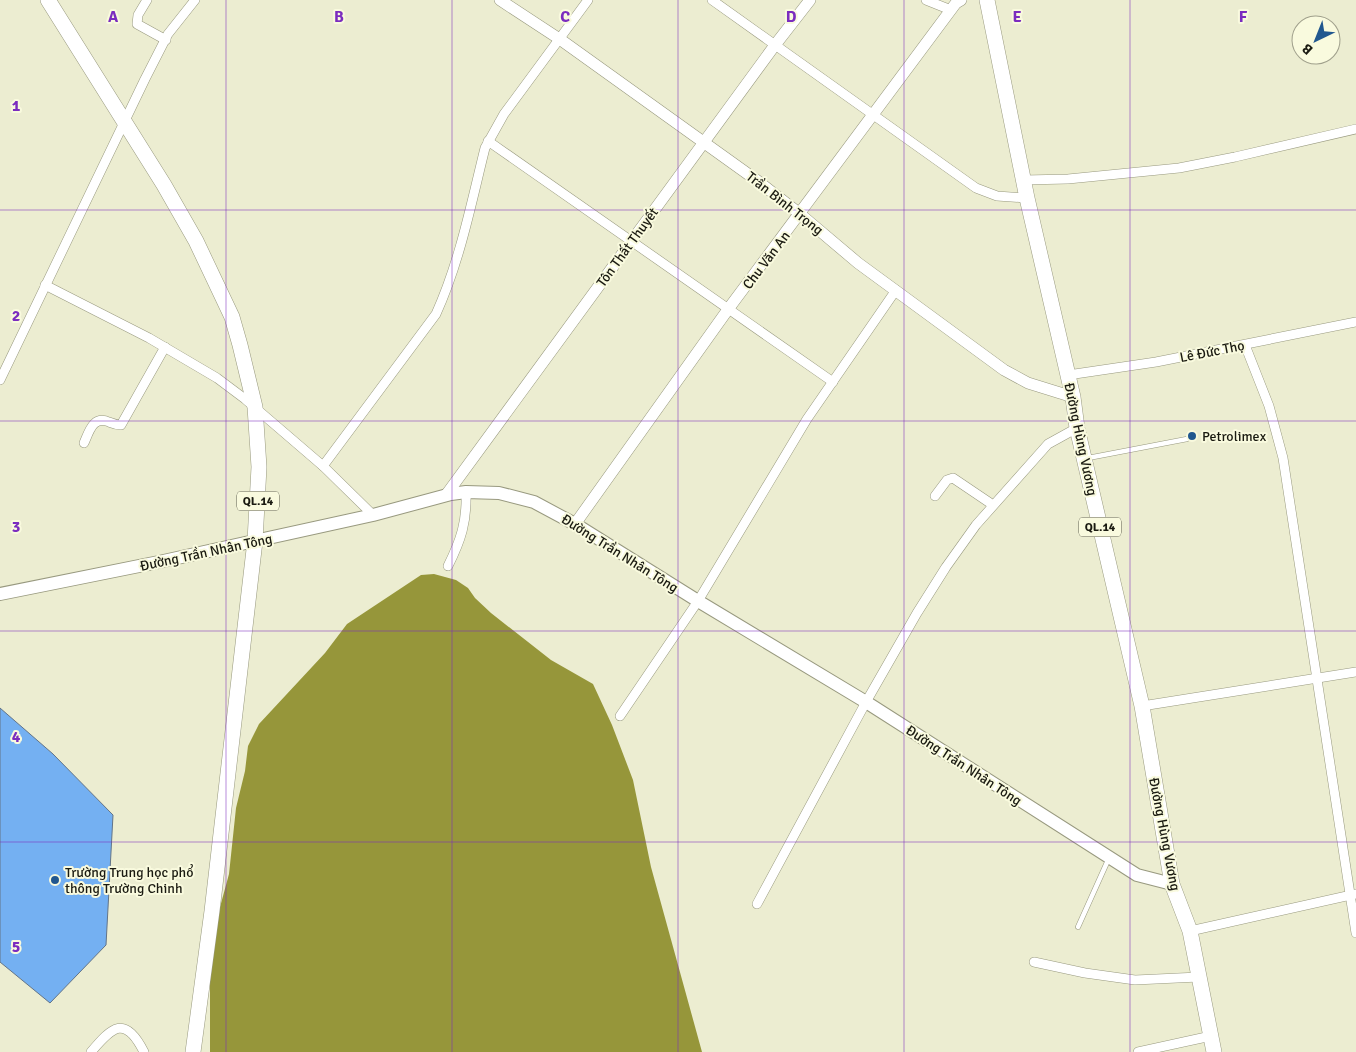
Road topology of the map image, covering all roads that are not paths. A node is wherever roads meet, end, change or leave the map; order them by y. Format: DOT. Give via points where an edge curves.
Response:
graph roads {
  1 [pos="48,0"];
  2 [pos="147,0"];
  3 [pos="195,0"];
  4 [pos="500,0"];
  5 [pos="588,0"];
  6 [pos="712,0"];
  7 [pos="810,0"];
  8 [pos="926,0"];
  9 [pos="962,0"];
  10 [pos="987,0"];
  11 [pos="951,10"];
  12 [pos="166,40"];
  13 [pos="561,40"];
  14 [pos="775,45"];
  15 [pos="874,114"];
  16 [pos="124,122"];
  17 [pos="1356,129"];
  18 [pos="488,141"];
  19 [pos="704,143"];
  20 [pos="1025,180"];
  21 [pos="1027,198"];
  22 [pos="800,214"];
  23 [pos="630,242"];
  24 [pos="45,285"];
  25 [pos="896,290"];
  26 [pos="729,308"];
  27 [pos="1356,322"];
  28 [pos="1245,345"];
  29 [pos="165,347"];
  30 [pos="1068,375"];
  31 [pos="0,380"];
  32 [pos="832,382"];
  33 [pos="1073,397"];
  34 [pos="255,407"];
  35 [pos="1076,428"];
  36 [pos="1188,439"];
  37 [pos="84,443"];
  38 [pos="1084,459"];
  39 [pos="323,466"];
  40 [pos="466,492"];
  41 [pos="446,495"];
  42 [pos="935,496"];
  43 [pos="993,505"];
  44 [pos="373,515"];
  45 [pos="575,524"];
  46 [pos="255,541"];
  47 [pos="448,566"];
  48 [pos="0,594"];
  49 [pos="698,601"];
  50 [pos="1356,672"];
  51 [pos="1317,678"];
  52 [pos="866,702"];
  53 [pos="1142,706"];
  54 [pos="620,716"];
  55 [pos="1109,857"];
  56 [pos="1172,884"];
  57 [pos="1353,895"];
  58 [pos="757,904"];
  59 [pos="1078,927"];
  60 [pos="1190,931"];
  61 [pos="1356,933"];
  62 [pos="1034,962"];
  63 [pos="1199,977"];
  64 [pos="1211,1036"];
  65 [pos="90,1052"];
  66 [pos="144,1052"];
  67 [pos="193,1052"];
  68 [pos="1138,1052"];
  69 [pos="1214,1052"];
  1 -- 16 [label="main road, QL.14"];
  2 -- 12 [label="street" via="138,15 137,24"];
  3 -- 12 [label="street"];
  4 -- 13 [label="street, Trần Bình Trọng"];
  5 -- 13 [label="street"];
  6 -- 14 [label="street"];
  7 -- 14 [label="street, Tôn Thất Thuyết"];
  8 -- 11 [label="street"];
  9 -- 11 [label="street, Chu Văn An"];
  10 -- 20 [label="main road, Đường Hùng Vương / QL.14"];
  11 -- 15 [label="street, Chu Văn An"];
  12 -- 16 [label="street"];
  13 -- 18 [label="street" via="512,102"];
  13 -- 19 [label="street, Trần Bình Trọng"];
  14 -- 15 [label="street"];
  14 -- 19 [label="street, Tôn Thất Thuyết"];
  15 -- 21 [label="street" via="976,188 997,196"];
  15 -- 22 [label="street, Chu Văn An"];
  16 -- 24 [label="street"];
  16 -- 34 [label="main road, QL.14" via="168,192 217,284 232,317"];
  17 -- 20 [label="street" via="1179,168"];
  18 -- 23 [label="street"];
  18 -- 39 [label="street" via="459,253 436,314"];
  19 -- 22 [label="street, Trần Bình Trọng"];
  19 -- 23 [label="street, Tôn Thất Thuyết"];
  20 -- 21 [label="main road, Đường Hùng Vương / QL.14"];
  21 -- 30 [label="main road, Đường Hùng Vương / QL.14"];
  22 -- 25 [label="street, Trần Bình Trọng"];
  22 -- 26 [label="street, Chu Văn An"];
  23 -- 26 [label="street"];
  23 -- 41 [label="street, Tôn Thất Thuyết"];
  24 -- 29 [label="street"];
  24 -- 31 [label="street"];
  25 -- 32 [label="street"];
  25 -- 33 [label="street, Trần Bình Trọng" via="1004,370 1028,383"];
  26 -- 32 [label="street"];
  26 -- 45 [label="street, Chu Văn An"];
  27 -- 28 [label="street, Lê Đức Thọ"];
  28 -- 30 [label="street, Lê Đức Thọ"];
  28 -- 51 [label="street" via="1270,406 1283,458"];
  29 -- 34 [label="street" via="217,378"];
  29 -- 37 [label="street" via="121,425 98,420"];
  30 -- 33 [label="main road, Đường Hùng Vương / QL.14"];
  32 -- 49 [label="street"];
  33 -- 35 [label="main road, Đường Hùng Vương / QL.14"];
  34 -- 39 [label="street"];
  34 -- 46 [label="main road, QL.14" via="259,467"];
  35 -- 38 [label="main road, Đường Hùng Vương / QL.14"];
  35 -- 43 [label="street" via="1048,444"];
  36 -- 38 [label="lane"];
  38 -- 53 [label="main road, Đường Hùng Vương / QL.14"];
  39 -- 44 [label="street"];
  40 -- 41 [label="main road, Đường Trần Nhân Tông"];
  40 -- 45 [label="main road, Đường Trần Nhân Tông" via="499,494 534,502"];
  40 -- 47 [label="street" via="464,528"];
  41 -- 44 [label="main road, Đường Trần Nhân Tông"];
  42 -- 43 [label="street" via="947,480 953,478"];
  43 -- 52 [label="street" via="932,590"];
  44 -- 46 [label="main road, Đường Trần Nhân Tông"];
  45 -- 49 [label="main road, Đường Trần Nhân Tông"];
  46 -- 48 [label="main road, Đường Trần Nhân Tông"];
  46 -- 67 [label="main road, QL.14"];
  49 -- 52 [label="main road, Đường Trần Nhân Tông"];
  49 -- 54 [label="street"];
  50 -- 51 [label="street"];
  51 -- 53 [label="street"];
  51 -- 57 [label="street"];
  52 -- 55 [label="main road, Đường Trần Nhân Tông"];
  52 -- 58 [label="street"];
  53 -- 56 [label="main road, Đường Hùng Vương / QL.14"];
  55 -- 56 [label="main road, Đường Trần Nhân Tông" via="1138,876"];
  55 -- 59 [label="lane"];
  56 -- 60 [label="main road, Đường Hùng Vương / QL.14"];
  57 -- 60 [label="street"];
  57 -- 61 [label="street"];
  60 -- 63 [label="main road, Đường Hùng Vương / QL.14"];
  62 -- 63 [label="street" via="1135,980"];
  63 -- 64 [label="main road, Đường Hùng Vương / QL.14"];
  64 -- 68 [label="street"];
  64 -- 69 [label="main road, Đường Hùng Vương / QL.14"];
  65 -- 66 [label="street" via="113,1029 125,1028"];
}
